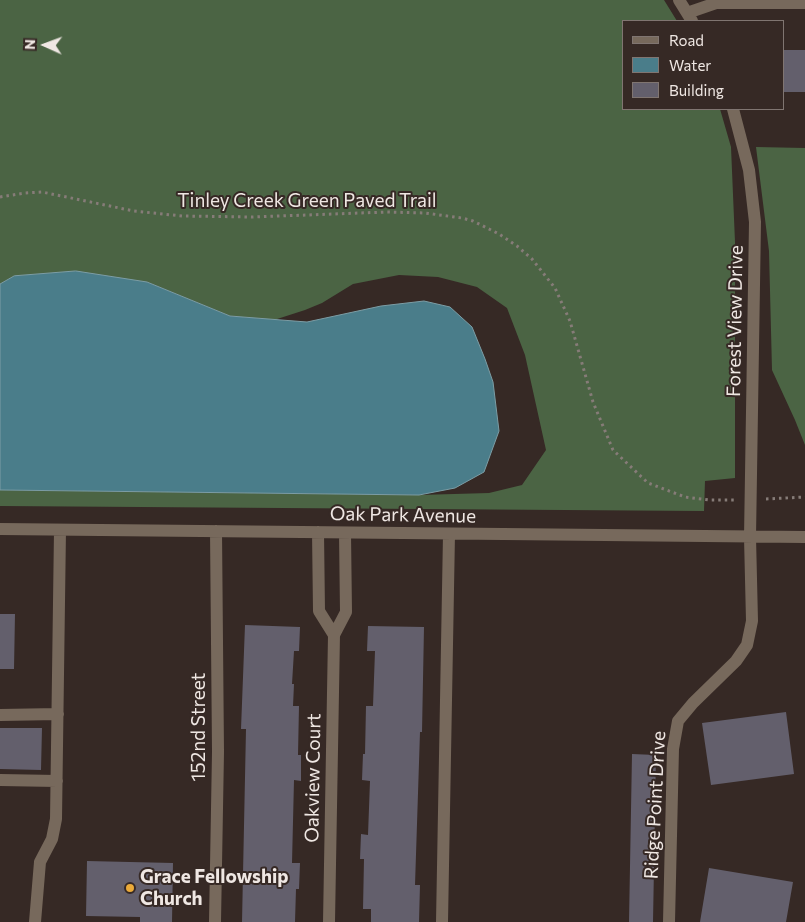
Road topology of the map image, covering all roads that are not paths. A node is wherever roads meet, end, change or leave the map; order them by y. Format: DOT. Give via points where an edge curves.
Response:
graph roads {
  1 [pos="679,0"];
  2 [pos="805,3"];
  3 [pos="689,17"];
  4 [pos="733,110"];
  5 [pos="0,529"];
  6 [pos="60,530"];
  7 [pos="216,531"];
  8 [pos="318,532"];
  9 [pos="346,533"];
  10 [pos="449,534"];
  11 [pos="750,537"];
  12 [pos="805,537"];
  13 [pos="334,635"];
  14 [pos="58,714"];
  15 [pos="0,715"];
  16 [pos="0,780"];
  17 [pos="57,781"];
  18 [pos="35,922"];
  19 [pos="215,922"];
  20 [pos="329,922"];
  21 [pos="442,922"];
  22 [pos="669,922"];
  1 -- 3 [label="street"];
  2 -- 3 [label="street" via="716,3"];
  4 -- 11 [label="street, Forest View Drive" via="749,170 755,222"];
  5 -- 6 [label="street, Oak Park Avenue"];
  6 -- 7 [label="street, Oak Park Avenue"];
  6 -- 14 [label="street"];
  7 -- 8 [label="street, Oak Park Avenue"];
  7 -- 19 [label="street, 152nd Street" via="218,752"];
  8 -- 9 [label="street, Oak Park Avenue"];
  8 -- 13 [label="street" via="319,611"];
  9 -- 10 [label="street, Oak Park Avenue"];
  9 -- 13 [label="street, Oakview Court" via="346,612"];
  10 -- 11 [label="street, Oak Park Avenue"];
  10 -- 21 [label="street"];
  11 -- 12 [label="street, Oak Park Avenue"];
  11 -- 22 [label="street, Ridge Point Drive" via="752,621 747,645 736,661 678,721 673,749"];
  13 -- 20 [label="street, Oakview Court"];
  14 -- 15 [label="street"];
  14 -- 17 [label="street"];
  16 -- 17 [label="street"];
  17 -- 18 [label="street" via="56,819 52,839 40,862"];
}
